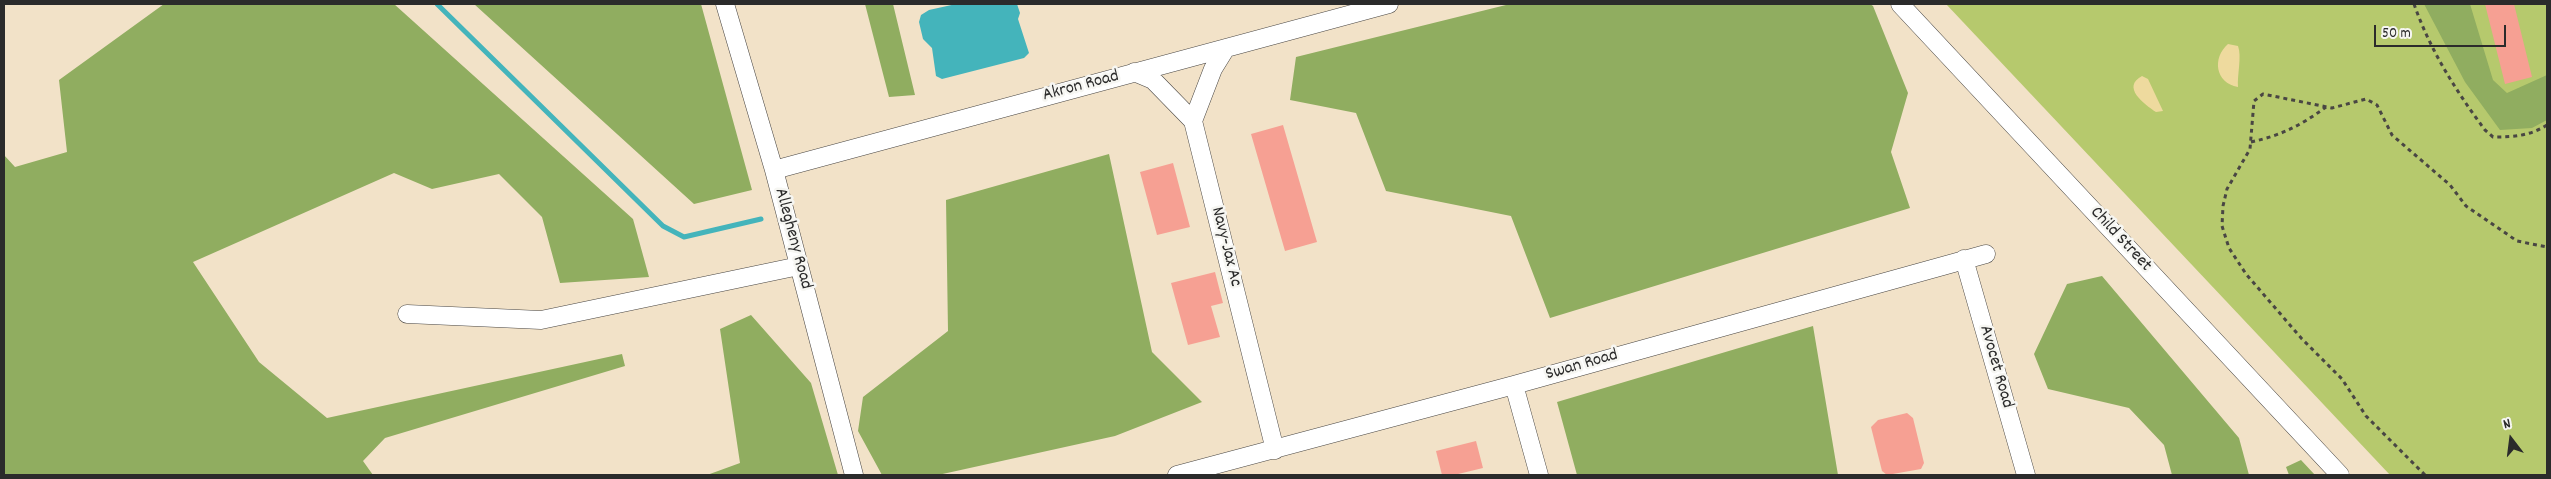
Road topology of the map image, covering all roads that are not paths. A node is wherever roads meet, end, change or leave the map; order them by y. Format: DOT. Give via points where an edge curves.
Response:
graph roads {
  1 [pos="725,4"];
  2 [pos="1389,4"];
  3 [pos="1900,4"];
  4 [pos="1226,48"];
  5 [pos="1134,72"];
  6 [pos="1193,121"];
  7 [pos="774,170"];
  8 [pos="1986,254"];
  9 [pos="1964,259"];
  10 [pos="799,266"];
  11 [pos="407,314"];
  12 [pos="1514,385"];
  13 [pos="1275,450"];
  14 [pos="854,475"];
  15 [pos="1177,475"];
  16 [pos="1539,475"];
  17 [pos="2026,475"];
  18 [pos="2340,475"];
  1 -- 7 [label="street, Allegheny Road"];
  2 -- 4 [label="street, Akron Road"];
  3 -- 18 [label="street, Child Street"];
  4 -- 5 [label="street, Akron Road"];
  4 -- 6 [label="street" via="1213,69"];
  5 -- 6 [label="street" via="1153,80"];
  5 -- 7 [label="street, Akron Road"];
  6 -- 13 [label="street, Navy-Jax Ac"];
  7 -- 10 [label="street, Allegheny Road"];
  8 -- 9 [label="street, Swan Road"];
  9 -- 12 [label="street, Swan Road"];
  9 -- 17 [label="street, Avocet Road"];
  10 -- 11 [label="street" via="541,320"];
  10 -- 14 [label="street, Allegheny Road"];
  12 -- 13 [label="street, Swan Road"];
  12 -- 16 [label="street"];
  13 -- 15 [label="street, Swan Road"];
}
